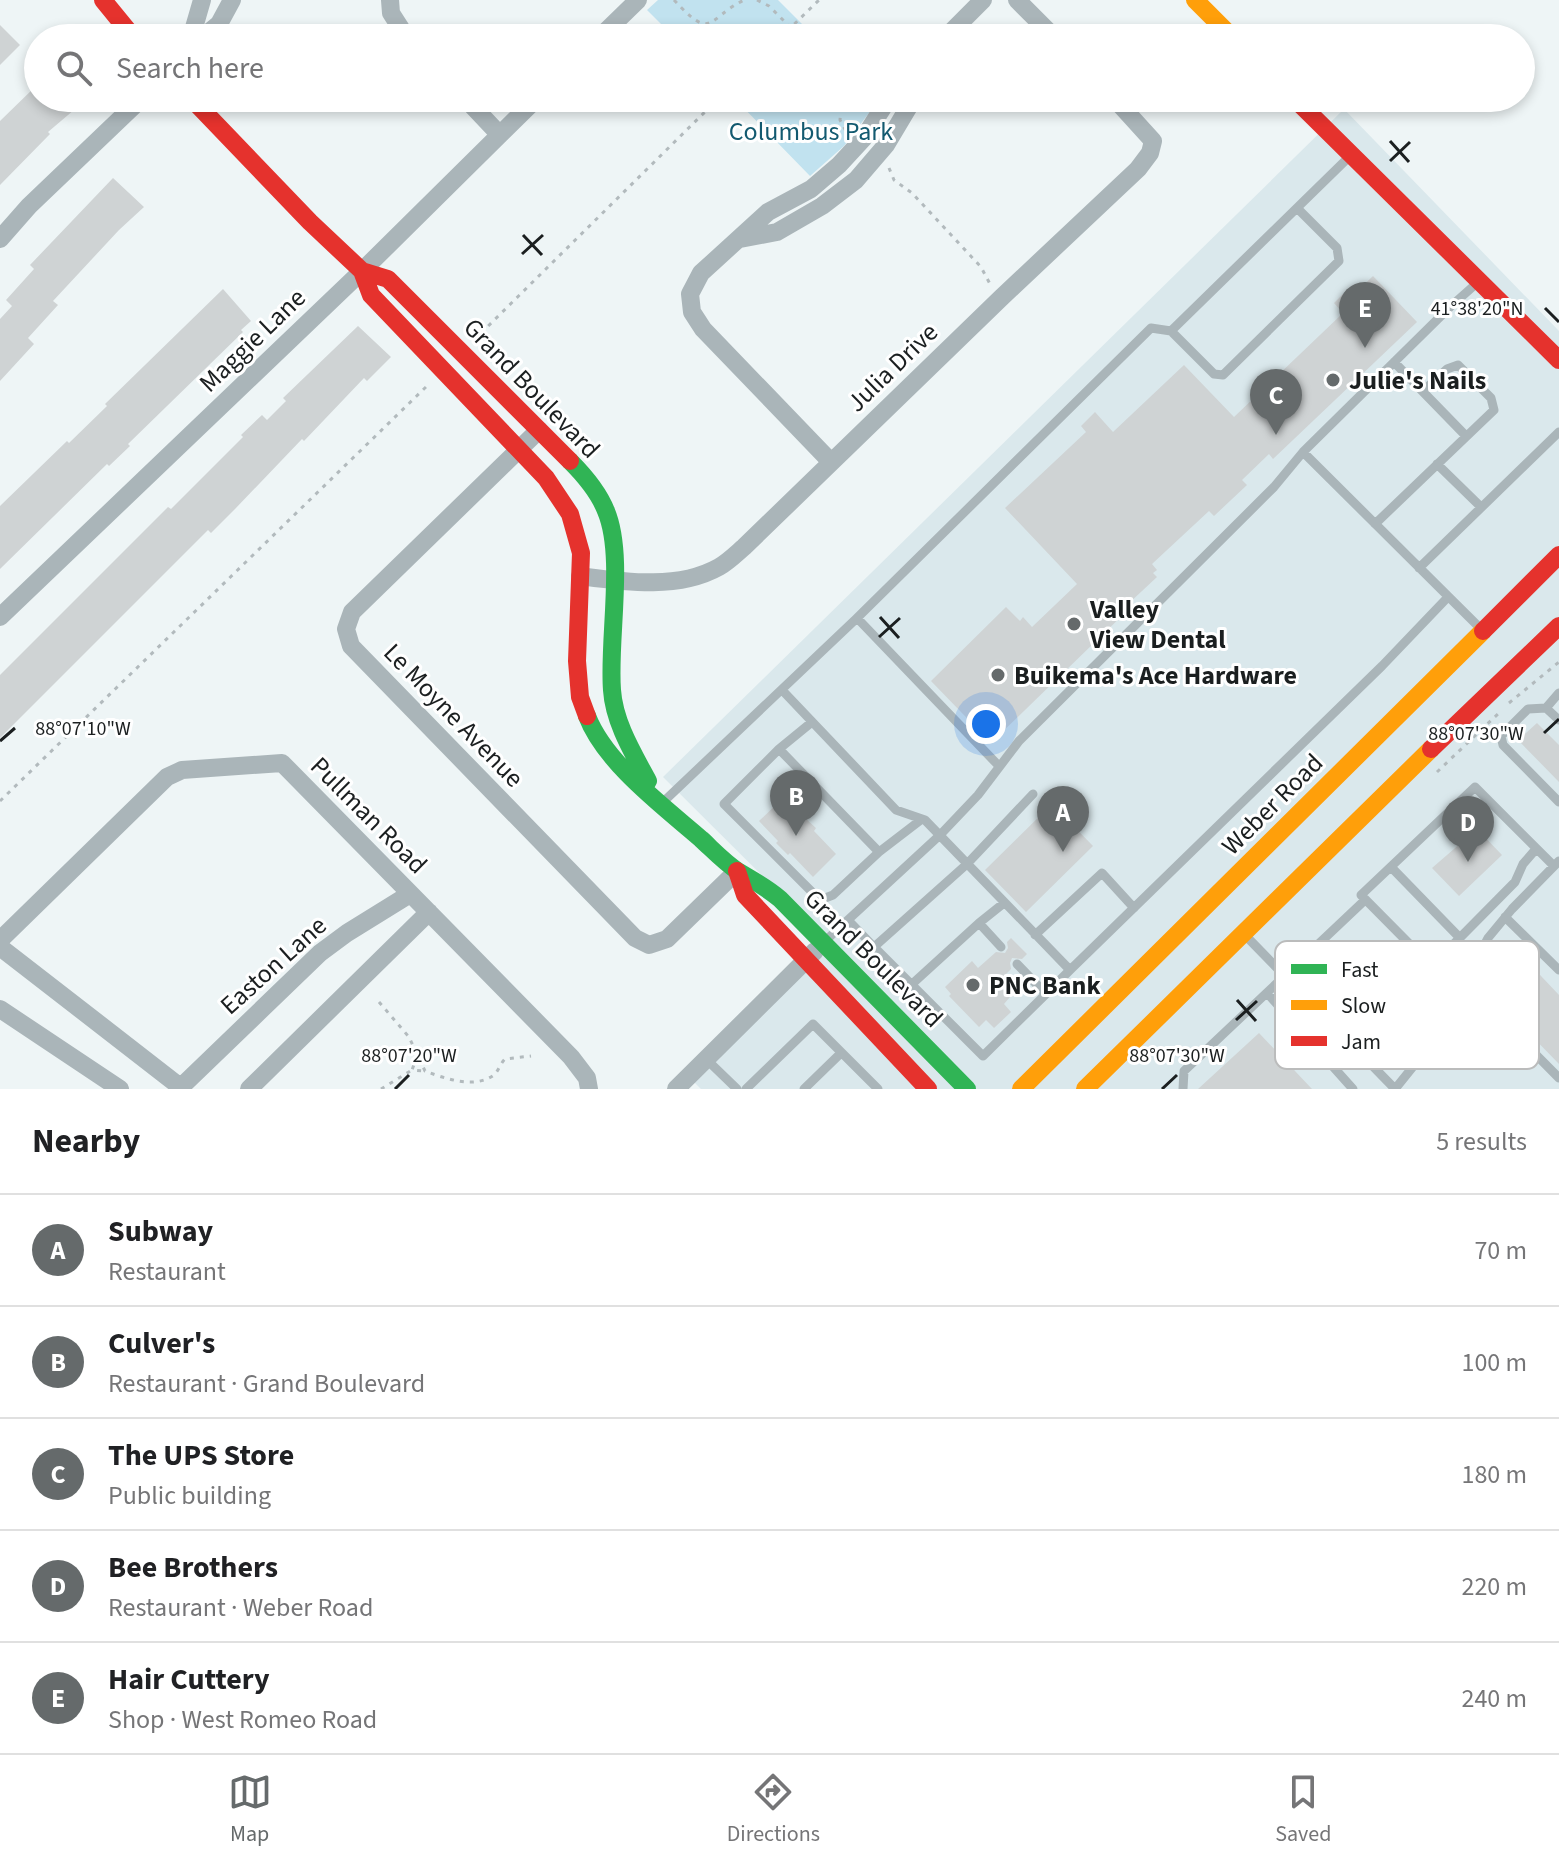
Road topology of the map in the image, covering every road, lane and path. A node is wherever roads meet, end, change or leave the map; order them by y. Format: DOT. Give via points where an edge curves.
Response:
graph roads {
  1 [pos="103,0"];
  2 [pos="202,0"];
  3 [pos="232,0"];
  4 [pos="390,0"];
  5 [pos="638,0"];
  6 [pos="674,0"];
  7 [pos="744,0"];
  8 [pos="757,0"];
  9 [pos="819,0"];
  10 [pos="983,0"];
  11 [pos="1017,0"];
  12 [pos="1195,0"];
  13 [pos="123,24"];
  14 [pos="195,24"];
  15 [pos="219,24"];
  16 [pos="398,24"];
  17 [pos="613,24"];
  18 [pos="787,24"];
  19 [pos="795,24"];
  20 [pos="959,24"];
  21 [pos="1041,24"];
  22 [pos="1219,24"];
  23 [pos="127,112"];
  24 [pos="204,112"];
  25 [pos="478,112"];
  26 [pos="522,112"];
  27 [pos="705,112"];
  28 [pos="841,112"];
  29 [pos="880,112"];
  30 [pos="905,112"];
  31 [pos="1127,112"];
  32 [pos="1308,112"];
  33 [pos="499,134"];
  34 [pos="859,144"];
  35 [pos="1352,155"];
  36 [pos="877,157"];
  37 [pos="1297,208"];
  38 [pos="0,239"];
  39 [pos="740,239"];
  40 [pos="362,271"];
  41 [pos="1480,281"];
  42 [pos="990,284"];
  43 [pos="1171,331"];
  44 [pos="461,352"];
  45 [pos="1559,360"];
  46 [pos="1394,362"];
  47 [pos="443,370"];
  48 [pos="1423,391"];
  49 [pos="539,430"];
  50 [pos="1559,432"];
  51 [pos="1466,436"];
  52 [pos="519,449"];
  53 [pos="1303,452"];
  54 [pos="831,462"];
  55 [pos="1437,464"];
  56 [pos="1481,507"];
  57 [pos="1375,524"];
  58 [pos="1559,555"];
  59 [pos="1419,568"];
  60 [pos="580,576"];
  61 [pos="614,580"];
  62 [pos="1448,597"];
  63 [pos="0,617"];
  64 [pos="857,618"];
  65 [pos="1559,626"];
  66 [pos="1483,631"];
  67 [pos="1559,662"];
  68 [pos="782,690"];
  69 [pos="1559,693"];
  70 [pos="1546,708"];
  71 [pos="1559,720"];
  72 [pos="812,722"];
  73 [pos="779,749"];
  74 [pos="999,766"];
  75 [pos="1431,778"];
  76 [pos="1033,794"];
  77 [pos="0,801"];
  78 [pos="1559,802"];
  79 [pos="661,804"];
  80 [pos="922,819"];
  81 [pos="940,835"];
  82 [pos="1536,849"];
  83 [pos="879,852"];
  84 [pos="967,864"];
  85 [pos="1556,864"];
  86 [pos="1391,867"];
  87 [pos="737,871"];
  88 [pos="410,894"];
  89 [pos="1365,900"];
  90 [pos="1004,903"];
  91 [pos="1134,908"];
  92 [pos="429,912"];
  93 [pos="1505,917"];
  94 [pos="848,920"];
  95 [pos="979,923"];
  96 [pos="1242,933"];
  97 [pos="1035,935"];
  98 [pos="1460,938"];
  99 [pos="0,940"];
  100 [pos="1321,941"];
  101 [pos="1405,941"];
  102 [pos="1457,941"];
  103 [pos="1486,941"];
  104 [pos="1529,941"];
  105 [pos="823,943"];
  106 [pos="0,947"];
  107 [pos="874,947"];
  108 [pos="1001,947"];
  109 [pos="1539,950"];
  110 [pos="805,961"];
  111 [pos="1017,964"];
  112 [pos="1275,968"];
  113 [pos="1070,970"];
  114 [pos="1559,970"];
  115 [pos="911,985"];
  116 [pos="1275,986"];
  117 [pos="1046,994"];
  118 [pos="1268,994"];
  119 [pos="379,1002"];
  120 [pos="1275,1002"];
  121 [pos="0,1009"];
  122 [pos="841,1053"];
  123 [pos="417,1056"];
  124 [pos="531,1056"];
  125 [pos="1539,1058"];
  126 [pos="706,1059"];
  127 [pos="1335,1069"];
  128 [pos="1376,1069"];
  129 [pos="1411,1069"];
  130 [pos="412,1070"];
  131 [pos="425,1071"];
  132 [pos="1559,1078"];
  133 [pos="182,1088"];
  134 [pos="120,1089"];
  135 [pos="249,1089"];
  136 [pos="381,1089"];
  137 [pos="589,1089"];
  138 [pos="676,1089"];
  139 [pos="737,1089"];
  140 [pos="746,1089"];
  141 [pos="804,1089"];
  142 [pos="878,1089"];
  143 [pos="928,1089"];
  144 [pos="967,1089"];
  145 [pos="1021,1089"];
  146 [pos="1085,1089"];
  147 [pos="1183,1089"];
  148 [pos="1353,1089"];
  149 [pos="1395,1089"];
  150 [pos="1395,1089"];
  1 -- 13 [label="street"];
  2 -- 14 [label="street"];
  3 -- 15 [label="street"];
  4 -- 16 [label="street"];
  5 -- 17 [label="street"];
  6 -- 7 [label="path" via="693,19 710,24"];
  8 -- 18 [label="path"];
  9 -- 19 [label="path"];
  10 -- 20 [label="street"];
  11 -- 21 [label="street"];
  12 -- 22 [label="street"];
  23 -- 38 [label="street"];
  24 -- 40 [label="street, Grand Boulevard"];
  25 -- 33 [label="street"];
  26 -- 33 [label="street, Maggie Lane"];
  27 -- 44 [label="path"];
  28 -- 34 [label="path" via="840,120"];
  29 -- 34 [label="street"];
  30 -- 36 [label="street"];
  31 -- 54 [label="street, Julia Drive" via="1153,141 1144,161"];
  32 -- 35 [label="street"];
  33 -- 40 [label="street, Maggie Lane"];
  34 -- 39 [label="street" via="811,189 768,212"];
  35 -- 37 [label="lane"];
  35 -- 41 [label="street"];
  36 -- 39 [label="street" via="822,206 777,232"];
  36 -- 42 [label="path" via="981,267"];
  37 -- 43 [label="lane"];
  37 -- 43 [label="lane" via="1337,248 1339,261 1333,269 1223,375 1214,374"];
  39 -- 54 [label="street" via="701,273 690,294 692,312"];
  40 -- 44 [label="street, Grand Boulevard" via="388,279"];
  40 -- 47 [label="street, Grand Boulevard" via="371,295"];
  40 -- 63 [label="street, Maggie Lane"];
  41 -- 45 [label="street"];
  41 -- 46 [label="lane"];
  43 -- 64 [label="lane" via="1151,328"];
  44 -- 49 [label="street, Grand Boulevard"];
  46 -- 48 [label="lane"];
  46 -- 53 [label="lane"];
  47 -- 52 [label="street, Grand Boulevard"];
  47 -- 77 [label="path"];
  48 -- 51 [label="lane"];
  48 -- 51 [label="lane" via="1458,365 1491,398 1494,410"];
  49 -- 52 [label="street, Le Moyne Avenue"];
  49 -- 61 [label="street, Grand Boulevard" via="581,472 606,511"];
  50 -- 56 [label="lane"];
  51 -- 55 [label="lane"];
  52 -- 60 [label="street, Grand Boulevard" via="570,514 581,553"];
  52 -- 87 [label="street, Le Moyne Avenue" via="352,612 346,629 351,646 635,938 649,945 667,939"];
  53 -- 57 [label="lane"];
  53 -- 74 [label="lane"];
  54 -- 61 [label="street, Julia Drive" via="720,567 688,580"];
  55 -- 56 [label="lane"];
  55 -- 57 [label="lane"];
  56 -- 59 [label="lane"];
  57 -- 59 [label="lane"];
  58 -- 66 [label="street, Weber Road"];
  59 -- 62 [label="lane"];
  60 -- 61 [label="street, Julia Drive"];
  60 -- 79 [label="street, Grand Boulevard" via="580,697 593,731"];
  61 -- 79 [label="street, Grand Boulevard" via="612,692 627,742"];
  62 -- 66 [label="lane"];
  62 -- 91 [label="lane"];
  64 -- 68 [label="lane"];
  64 -- 74 [label="lane"];
  65 -- 96 [label="street"];
  66 -- 145 [label="street, Weber Road"];
  67 -- 75 [label="path"];
  68 -- 72 [label="lane"];
  68 -- 79 [label="lane"];
  69 -- 70 [label="lane"];
  70 -- 71 [label="lane"];
  70 -- 78 [label="lane" via="1528,709 1501,736 1503,745"];
  72 -- 73 [label="lane"];
  72 -- 80 [label="lane" via="896,810"];
  73 -- 83 [label="lane"];
  73 -- 83 [label="lane" via="724,804 820,900 833,895"];
  74 -- 81 [label="lane"];
  76 -- 84 [label="lane"];
  79 -- 87 [label="street, Grand Boulevard"];
  80 -- 81 [label="lane"];
  80 -- 83 [label="lane"];
  81 -- 84 [label="lane"];
  81 -- 94 [label="lane"];
  82 -- 85 [label="lane"];
  82 -- 86 [label="lane" via="1475,787"];
  82 -- 98 [label="lane" via="1515,882"];
  84 -- 90 [label="lane"];
  84 -- 107 [label="lane"];
  85 -- 93 [label="lane"];
  86 -- 89 [label="lane" via="1361,895"];
  86 -- 98 [label="lane"];
  87 -- 105 [label="street, Grand Boulevard" via="760,882"];
  87 -- 110 [label="street, Grand Boulevard" via="745,895"];
  88 -- 92 [label="street, Pullman Road"];
  88 -- 99 [label="street, Pullman Road" via="282,763 182,770 167,777"];
  88 -- 133 [label="street, Easton Lane" via="320,953"];
  89 -- 100 [label="lane"];
  89 -- 101 [label="lane"];
  90 -- 95 [label="lane"];
  90 -- 97 [label="lane"];
  91 -- 97 [label="lane" via="1102,873"];
  91 -- 113 [label="lane"];
  92 -- 135 [label="street"];
  92 -- 137 [label="street, Pullman Road" via="571,1057"];
  93 -- 103 [label="lane"];
  93 -- 104 [label="lane"];
  94 -- 105 [label="lane"];
  94 -- 107 [label="lane"];
  95 -- 108 [label="lane"];
  95 -- 115 [label="lane"];
  96 -- 112 [label="lane"];
  96 -- 146 [label="street"];
  97 -- 113 [label="lane"];
  98 -- 102 [label="lane"];
  105 -- 110 [label="street"];
  105 -- 144 [label="street, Grand Boulevard"];
  106 -- 133 [label="street"];
  107 -- 115 [label="lane"];
  109 -- 114 [label="lane"];
  110 -- 126 [label="street"];
  110 -- 143 [label="street, Grand Boulevard"];
  111 -- 117 [label="lane"];
  113 -- 117 [label="lane"];
  115 -- 117 [label="lane" via="983,1056"];
  116 -- 118 [label="lane"];
  118 -- 120 [label="lane"];
  118 -- 147 [label="lane" via="1184,1071"];
  119 -- 123 [label="path" via="401,1026"];
  121 -- 134 [label="street"];
  122 -- 140 [label="lane" via="813,1024"];
  122 -- 141 [label="lane"];
  122 -- 142 [label="lane"];
  123 -- 130 [label="path"];
  123 -- 131 [label="path"];
  124 -- 131 [label="path" via="505,1059 497,1073 475,1085"];
  125 -- 132 [label="lane"];
  126 -- 138 [label="street"];
  126 -- 139 [label="lane"];
  127 -- 148 [label="lane"];
  128 -- 150 [label="lane"];
  129 -- 149 [label="lane"];
  130 -- 131 [label="path"];
  130 -- 136 [label="path"];
}
